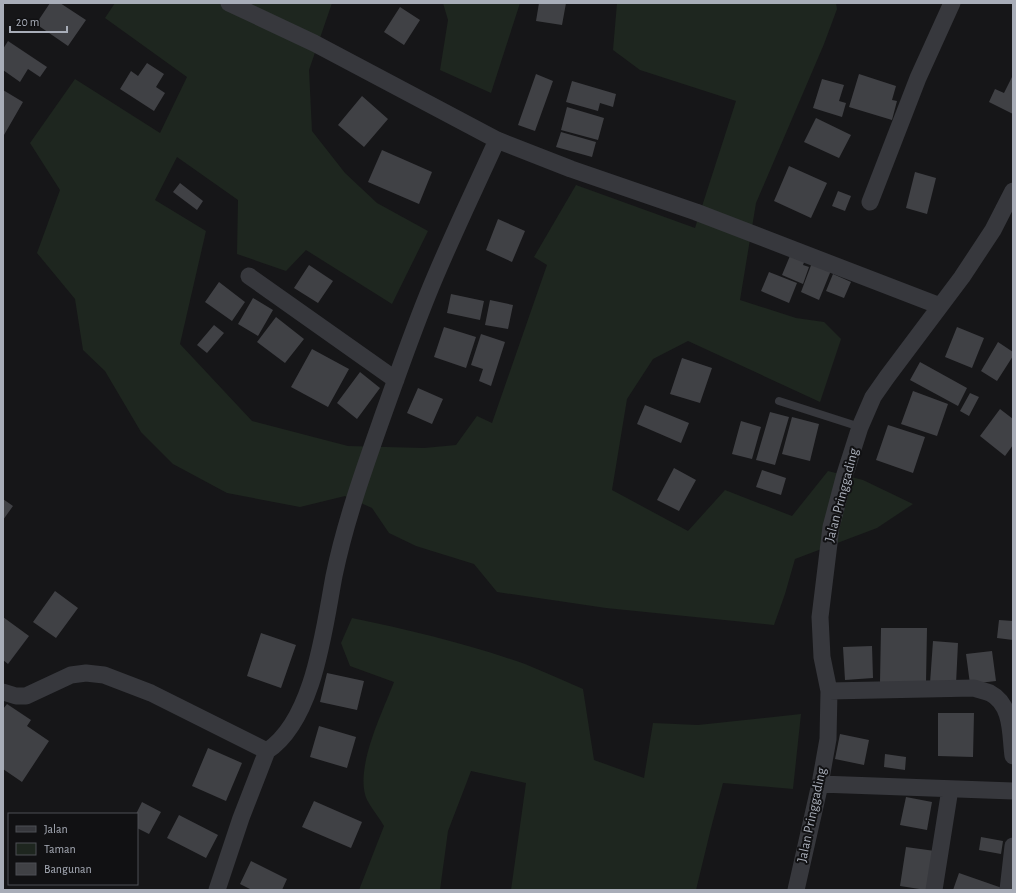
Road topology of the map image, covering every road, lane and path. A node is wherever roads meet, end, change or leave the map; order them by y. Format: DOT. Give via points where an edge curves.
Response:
graph roads {
  1 [pos="230,3"];
  2 [pos="952,3"];
  3 [pos="497,140"];
  4 [pos="1013,191"];
  5 [pos="870,202"];
  6 [pos="249,276"];
  7 [pos="940,306"];
  8 [pos="396,380"];
  9 [pos="779,401"];
  10 [pos="860,426"];
  11 [pos="829,691"];
  12 [pos="3,692"];
  13 [pos="267,751"];
  14 [pos="1013,756"];
  15 [pos="820,784"];
  16 [pos="950,789"];
  17 [pos="1013,791"];
  18 [pos="1013,846"];
  19 [pos="217,890"];
  20 [pos="796,890"];
  21 [pos="934,890"];
  22 [pos="1008,890"];
  1 -- 3 [label="street" via="314,43"];
  2 -- 5 [label="street" via="918,78"];
  3 -- 7 [label="street" via="571,169 696,212"];
  3 -- 8 [label="street" via="428,294"];
  4 -- 7 [label="street, Jalan Pringgading" via="993,230"];
  6 -- 8 [label="street"];
  7 -- 10 [label="street, Jalan Pringgading" via="873,397"];
  8 -- 13 [label="street" via="351,507 308,695 288,731 277,745"];
  9 -- 10 [label="lane"];
  10 -- 11 [label="street, Jalan Pringgading" via="831,527 820,617 822,657"];
  11 -- 14 [label="street" via="974,688 989,693 996,697 1009,718"];
  11 -- 15 [label="street, Jalan Pringgading" via="828,739"];
  12 -- 13 [label="street" via="26,696 71,675 104,675 151,693"];
  13 -- 19 [label="street"];
  15 -- 16 [label="street"];
  15 -- 20 [label="street, Jalan Pringgading"];
  16 -- 17 [label="street"];
  16 -- 21 [label="street"];
  18 -- 22 [label="street"];
}
